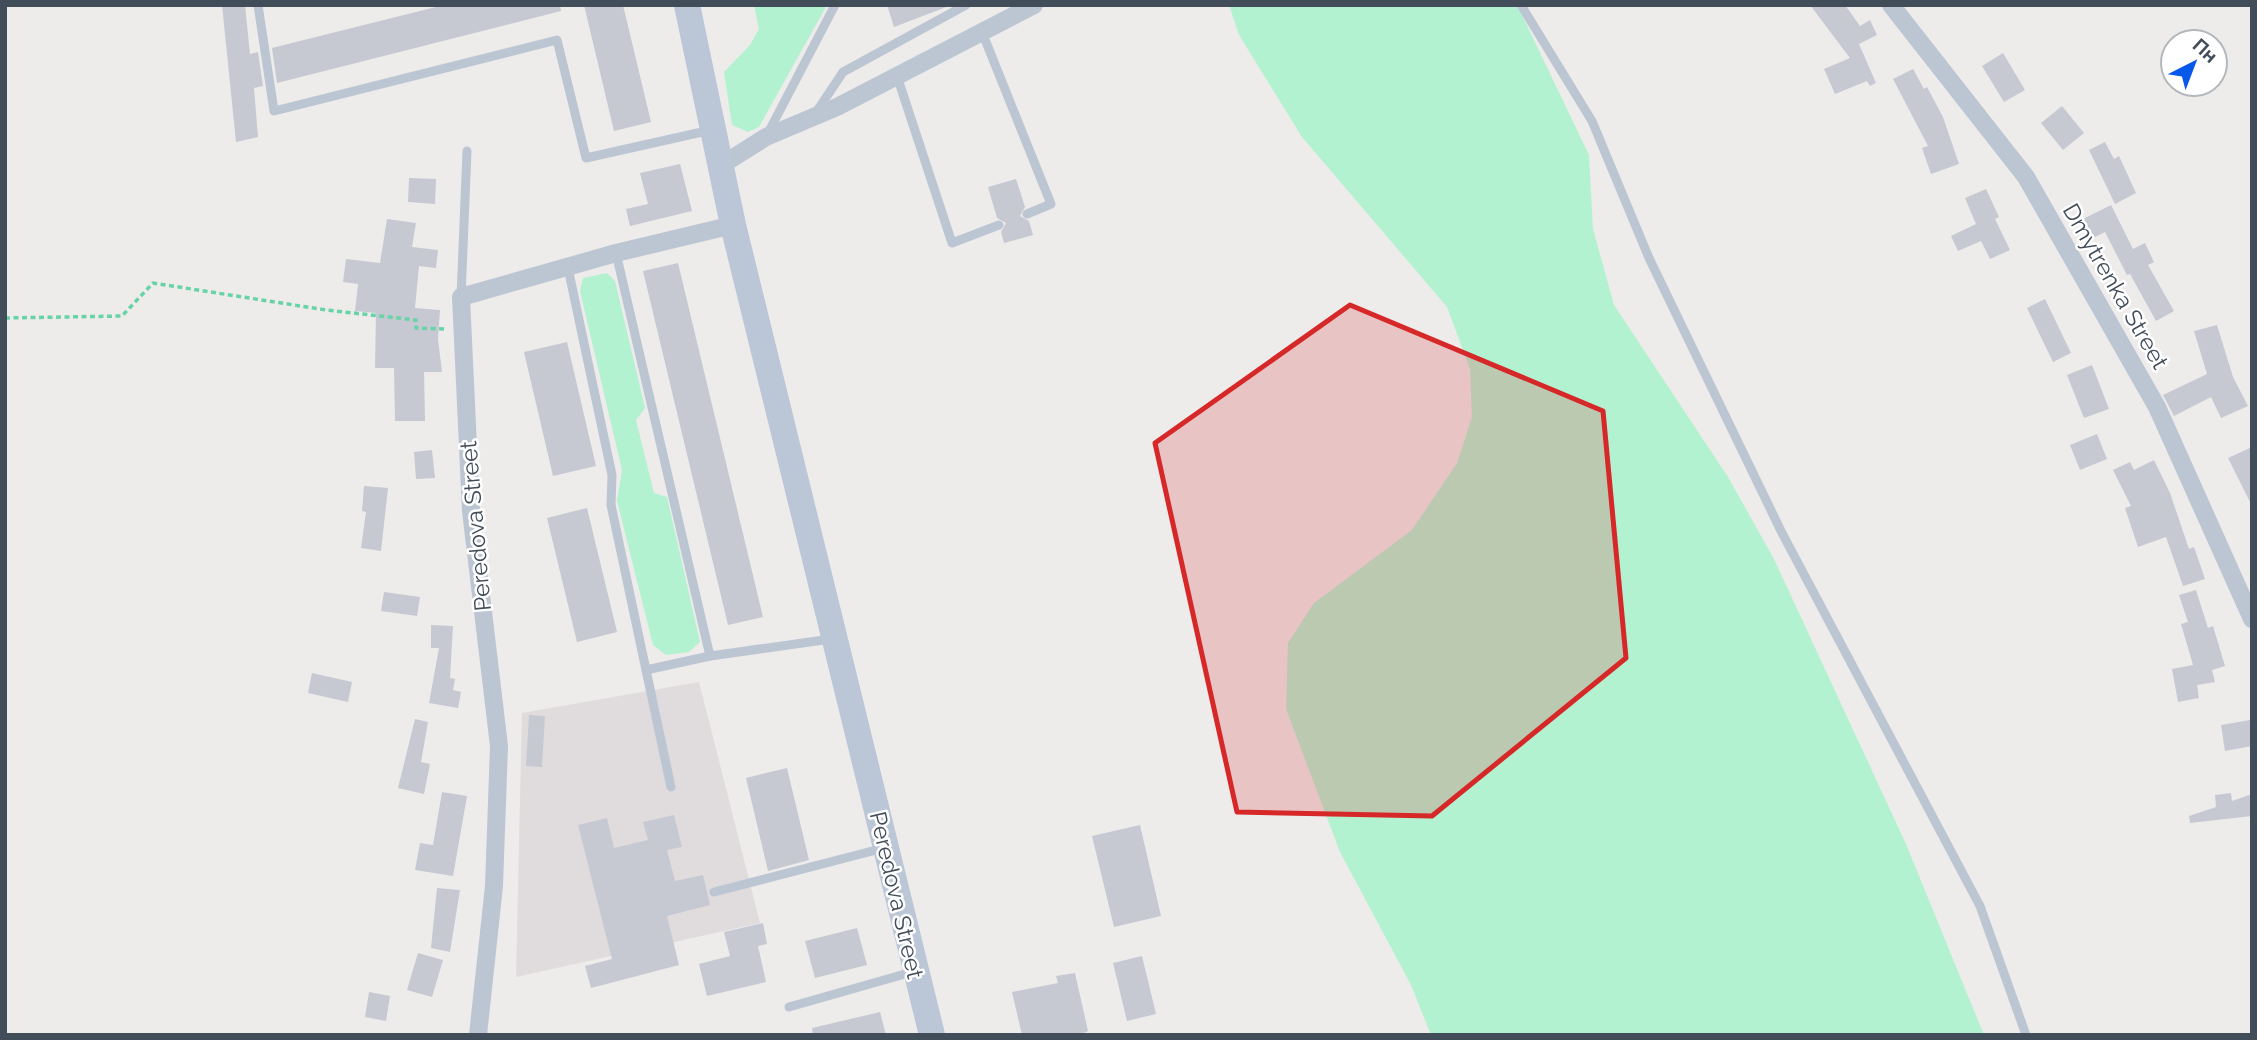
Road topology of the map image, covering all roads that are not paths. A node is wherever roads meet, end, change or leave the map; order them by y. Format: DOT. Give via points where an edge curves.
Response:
graph roads {
  1 [pos="258,5"];
  2 [pos="687,5"];
  3 [pos="835,5"];
  4 [pos="966,5"];
  5 [pos="1034,5"];
  6 [pos="1521,5"];
  7 [pos="1891,5"];
  8 [pos="982,32"];
  9 [pos="898,76"];
  10 [pos="812,118"];
  11 [pos="713,130"];
  12 [pos="766,137"];
  13 [pos="467,151"];
  14 [pos="720,166"];
  15 [pos="1027,214"];
  16 [pos="733,225"];
  17 [pos="999,225"];
  18 [pos="616,253"];
  19 [pos="568,268"];
  20 [pos="461,298"];
  21 [pos="2252,619"];
  22 [pos="836,638"];
  23 [pos="710,656"];
  24 [pos="646,670"];
  25 [pos="671,788"];
  26 [pos="886,848"];
  27 [pos="714,892"];
  28 [pos="914,972"];
  29 [pos="789,1007"];
  30 [pos="478,1035"];
  31 [pos="932,1035"];
  32 [pos="2026,1035"];
  1 -- 11 [label="lane" via="274,111 557,40 586,158"];
  2 -- 11 [label="street, Peredova Street"];
  3 -- 12 [label="lane"];
  4 -- 10 [label="lane" via="843,72"];
  5 -- 8 [label="street"];
  6 -- 32 [label="lane" via="1592,121 1649,258 1780,531 1980,906"];
  7 -- 21 [label="street, Dmytrenka Street" via="2026,177 2157,407"];
  8 -- 9 [label="street"];
  8 -- 15 [label="lane" via="1051,205"];
  9 -- 10 [label="street"];
  9 -- 17 [label="lane" via="951,243"];
  10 -- 12 [label="street"];
  11 -- 14 [label="street, Peredova Street"];
  12 -- 14 [label="street"];
  13 -- 20 [label="lane"];
  14 -- 16 [label="street, Peredova Street"];
  16 -- 18 [label="street"];
  16 -- 22 [label="street, Peredova Street"];
  18 -- 19 [label="street"];
  18 -- 23 [label="lane"];
  19 -- 20 [label="street"];
  19 -- 24 [label="lane" via="612,475 611,505"];
  20 -- 30 [label="street, Peredova Street" via="471,511 499,746 494,886"];
  22 -- 23 [label="lane"];
  22 -- 26 [label="street, Peredova Street"];
  23 -- 24 [label="lane"];
  24 -- 25 [label="lane"];
  26 -- 27 [label="lane"];
  26 -- 28 [label="street, Peredova Street"];
  28 -- 29 [label="lane"];
  28 -- 31 [label="street, Peredova Street"];
}
